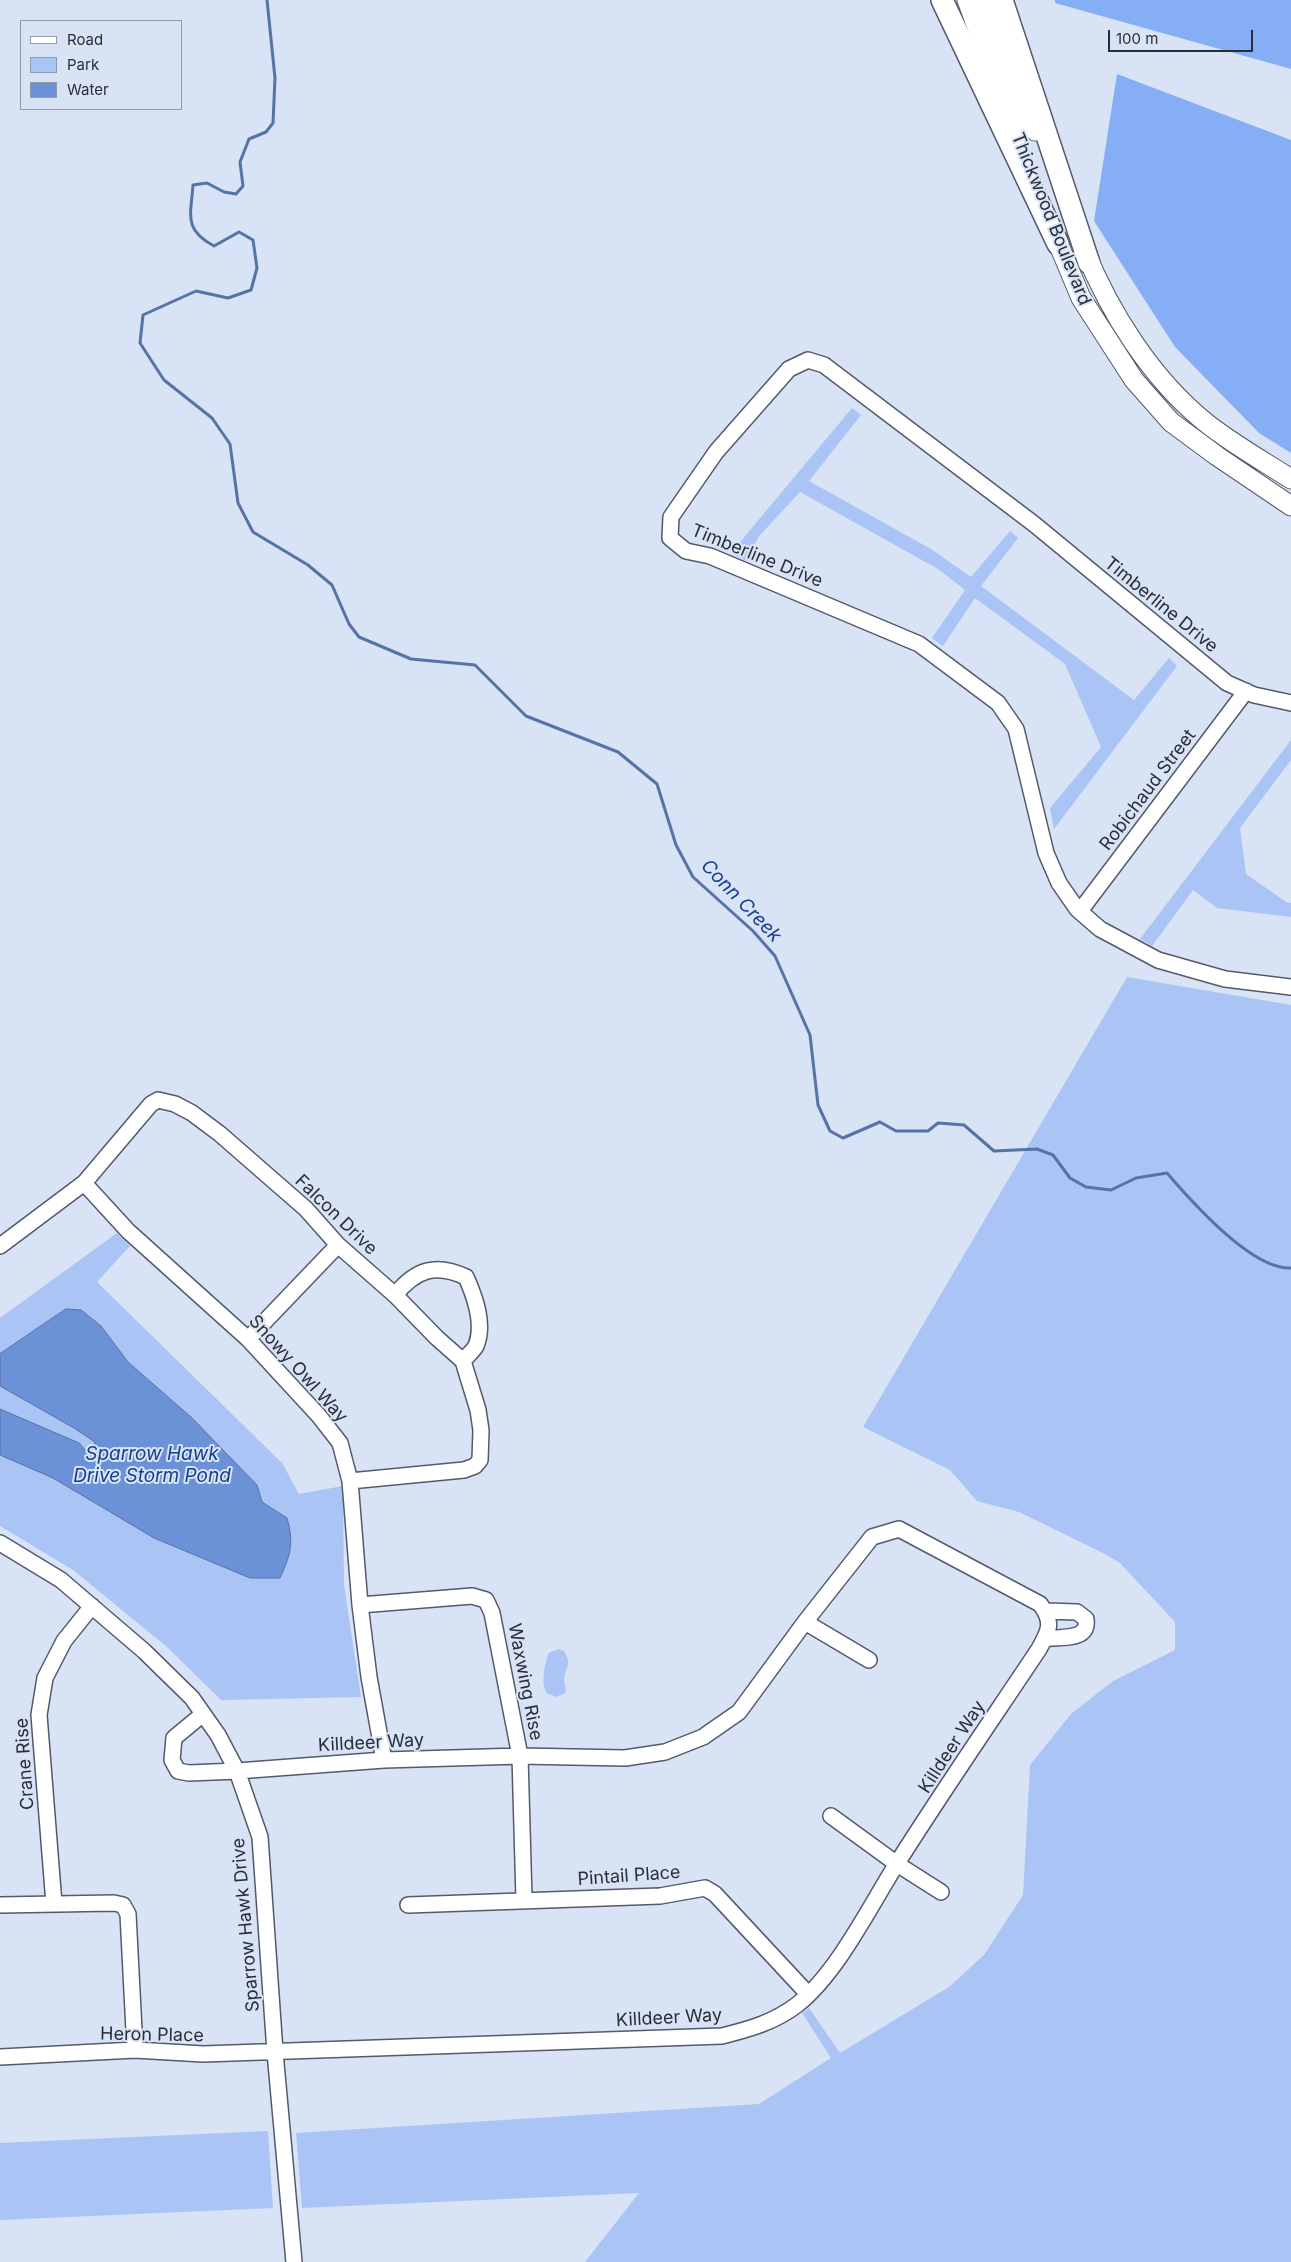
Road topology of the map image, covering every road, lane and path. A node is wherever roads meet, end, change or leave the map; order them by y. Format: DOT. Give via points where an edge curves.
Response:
graph roads {
  1 [pos="942,0"];
  2 [pos="967,0"];
  3 [pos="986,0"];
  4 [pos="1002,0"];
  5 [pos="1058,244"];
  6 [pos="1089,262"];
  7 [pos="1291,479"];
  8 [pos="1291,506"];
  9 [pos="1246,691"];
  10 [pos="1291,703"];
  11 [pos="1080,911"];
  12 [pos="1291,987"];
  13 [pos="84,1183"];
  14 [pos="338,1245"];
  15 [pos="0,1246"];
  16 [pos="394,1295"];
  17 [pos="248,1339"];
  18 [pos="463,1361"];
  19 [pos="350,1481"];
  20 [pos="0,1543"];
  21 [pos="360,1605"];
  22 [pos="92,1606"];
  23 [pos="1046,1611"];
  24 [pos="806,1622"];
  25 [pos="1044,1639"];
  26 [pos="869,1660"];
  27 [pos="203,1714"];
  28 [pos="520,1756"];
  29 [pos="384,1760"];
  30 [pos="237,1771"];
  31 [pos="832,1816"];
  32 [pos="897,1864"];
  33 [pos="941,1892"];
  34 [pos="524,1900"];
  35 [pos="54,1904"];
  36 [pos="0,1905"];
  37 [pos="408,1905"];
  38 [pos="808,1994"];
  39 [pos="135,2050"];
  40 [pos="275,2052"];
  41 [pos="0,2057"];
  42 [pos="294,2262"];
  1 -- 5 [label="highway"];
  2 -- 5 [label="main road, Thickwood Boulevard"];
  3 -- 6 [label="main road, Thickwood Boulevard"];
  4 -- 6 [label="highway"];
  5 -- 8 [label="main road, Thickwood Boulevard" via="1081,298 1134,380 1171,422"];
  6 -- 7 [label="main road, Thickwood Boulevard" via="1137,346 1178,397 1206,423"];
  9 -- 10 [label="street, Timberline Drive"];
  9 -- 11 [label="street, Robichaud Street"];
  9 -- 11 [label="street, Timberline Drive" via="1227,683 1034,524 824,365 808,360 789,369 716,452 671,518 670,538 686,550 710,556 919,644 998,703 1016,729 1046,853 1059,883"];
  11 -- 12 [label="street, Timberline Drive" via="1100,929 1158,960 1225,979"];
  13 -- 14 [label="street, Falcon Drive" via="151,1104 165,1100 192,1113 220,1134 306,1209"];
  13 -- 15 [label="street, Falcon Drive"];
  13 -- 17 [label="street, Snowy Owl Way" via="128,1231"];
  14 -- 16 [label="street, Falcon Drive"];
  14 -- 17 [label="street"];
  16 -- 18 [label="street, Falcon Drive"];
  16 -- 18 [label="street" via="405,1282 433,1269 449,1270 466,1277 476,1299 479,1322 476,1346"];
  17 -- 19 [label="street, Snowy Owl Way" via="340,1443"];
  18 -- 19 [label="street" via="478,1410 480,1460 475,1466 464,1470"];
  19 -- 21 [label="street, Snowy Owl Way"];
  20 -- 22 [label="street, Sparrow Hawk Drive" via="61,1580"];
  21 -- 28 [label="street, Waxwing Rise" via="472,1596 486,1600 492,1613"];
  21 -- 29 [label="street, Snowy Owl Way"];
  22 -- 27 [label="street, Sparrow Hawk Drive" via="144,1651 192,1698"];
  22 -- 35 [label="street, Crane Rise" via="64,1641 45,1678 38,1715"];
  23 -- 24 [label="street, Killdeer Way" via="1040,1604 899,1529 872,1537"];
  23 -- 25 [label="street, Killdeer Way" via="1049,1629"];
  23 -- 25 [label="street" via="1077,1612 1086,1620 1087,1627 1077,1636"];
  24 -- 26 [label="street"];
  24 -- 28 [label="street, Killdeer Way" via="739,1712 704,1737 665,1752 625,1758"];
  25 -- 32 [label="street, Killdeer Way"];
  27 -- 30 [label="street, Sparrow Hawk Drive"];
  27 -- 30 [label="street, Killdeer Way" via="174,1738 174,1766 182,1773"];
  28 -- 29 [label="street, Killdeer Way"];
  28 -- 34 [label="street, Waxwing Rise"];
  29 -- 30 [label="street, Killdeer Way"];
  30 -- 40 [label="street, Sparrow Hawk Drive" via="260,1837"];
  31 -- 32 [label="street"];
  32 -- 33 [label="street"];
  32 -- 38 [label="street, Killdeer Way" via="828,1974"];
  34 -- 37 [label="street, Pintail Place"];
  34 -- 38 [label="street, Pintail Place" via="660,1896 705,1888 715,1894"];
  35 -- 36 [label="street"];
  35 -- 39 [label="street" via="114,1902 123,1905 128,1914"];
  38 -- 40 [label="street, Killdeer Way" via="782,2015 760,2026 722,2036"];
  39 -- 40 [label="street, Heron Place" via="203,2054"];
  39 -- 41 [label="street, Heron Place"];
  40 -- 42 [label="street, Sparrow Hawk Drive"];
}
